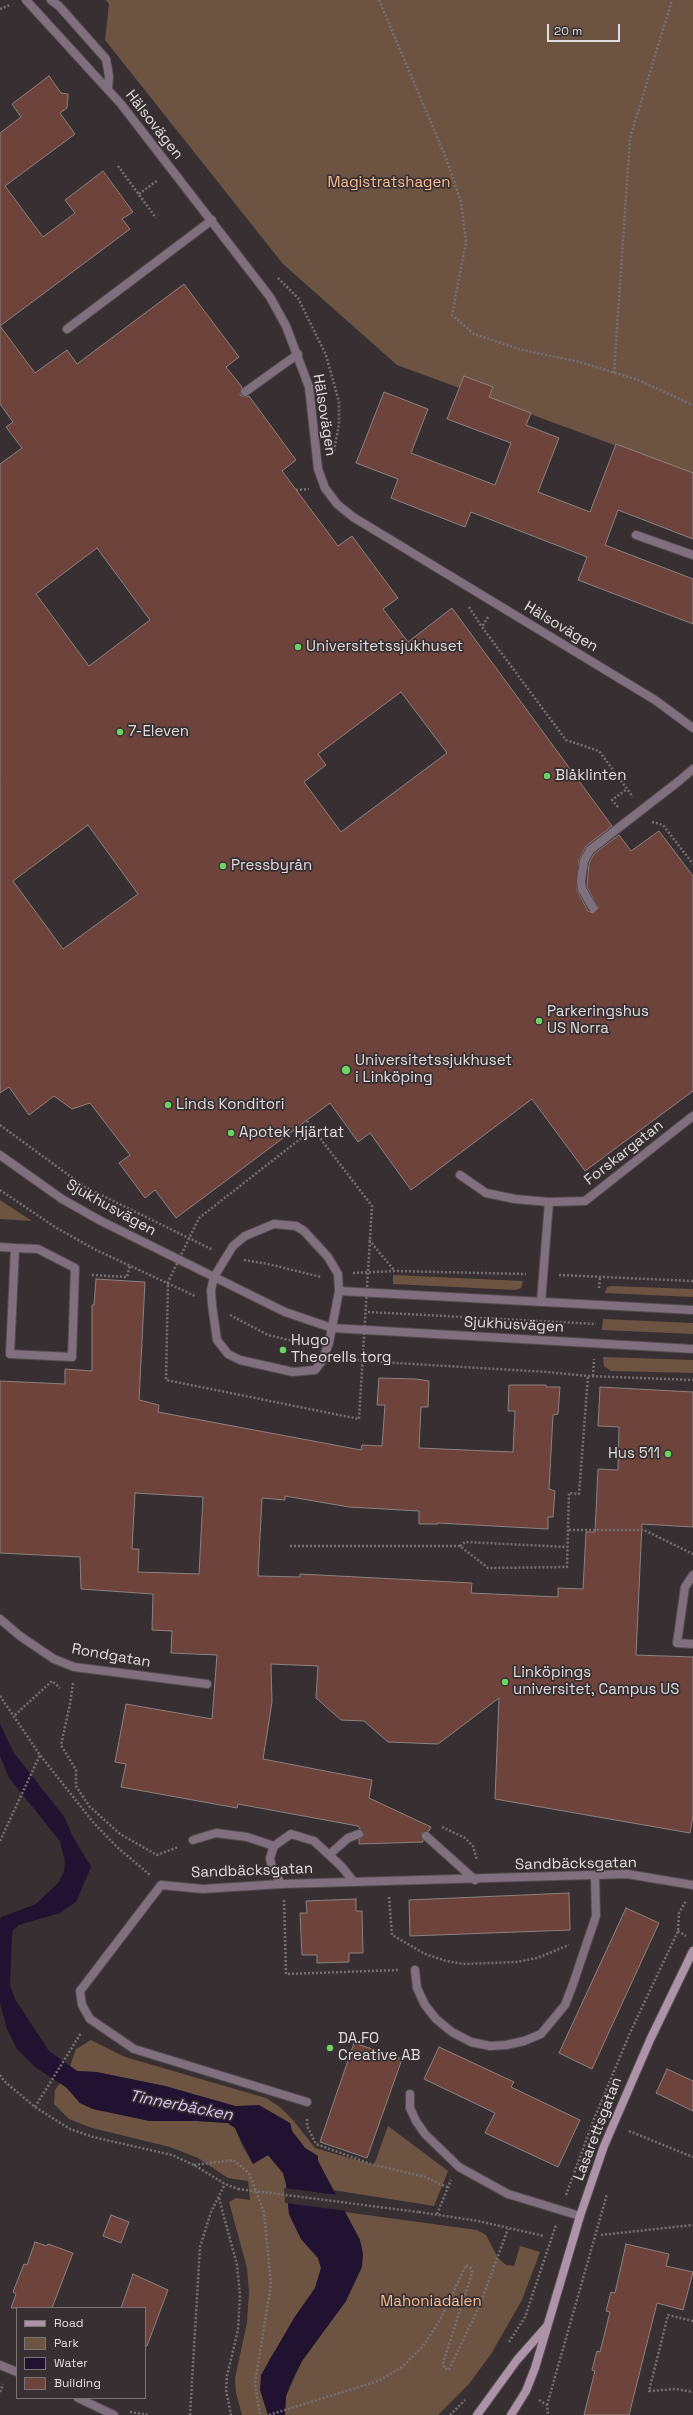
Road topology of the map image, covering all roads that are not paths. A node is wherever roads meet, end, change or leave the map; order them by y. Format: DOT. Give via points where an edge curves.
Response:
graph roads {
  1 [pos="26,0"];
  2 [pos="51,0"];
  3 [pos="108,90"];
  4 [pos="212,220"];
  5 [pos="67,329"];
  6 [pos="298,354"];
  7 [pos="245,392"];
  8 [pos="636,535"];
  9 [pos="693,555"];
  10 [pos="693,728"];
  11 [pos="693,769"];
  12 [pos="593,908"];
  13 [pos="693,1116"];
  14 [pos="0,1155"];
  15 [pos="460,1175"];
  16 [pos="549,1202"];
  17 [pos="0,1247"];
  18 [pos="15,1248"];
  19 [pos="214,1277"];
  20 [pos="339,1291"];
  21 [pos="541,1302"];
  22 [pos="693,1310"];
  23 [pos="332,1328"];
  24 [pos="693,1348"];
  25 [pos="693,1574"];
  26 [pos="0,1619"];
  27 [pos="693,1644"];
  28 [pos="207,1684"];
  29 [pos="359,1834"];
  30 [pos="426,1836"];
  31 [pos="193,1840"];
  32 [pos="274,1846"];
  33 [pos="330,1854"];
  34 [pos="595,1876"];
  35 [pos="475,1880"];
  36 [pos="354,1882"];
  37 [pos="281,1884"];
  38 [pos="693,1885"];
  39 [pos="693,1951"];
  40 [pos="415,1970"];
  41 [pos="410,2094"];
  42 [pos="307,2102"];
  43 [pos="580,2216"];
  44 [pos="548,2324"];
  45 [pos="0,2365"];
  46 [pos="16,2372"];
  47 [pos="80,2399"];
  48 [pos="114,2415"];
  49 [pos="477,2415"];
  50 [pos="511,2415"];
  1 -- 3 [label="street, Hälsovägen"];
  2 -- 3 [label="street" via="106,59"];
  3 -- 4 [label="street, Hälsovägen"];
  4 -- 5 [label="street"];
  4 -- 6 [label="street, Hälsovägen" via="270,297"];
  6 -- 7 [label="street"];
  6 -- 10 [label="street, Hälsovägen" via="309,387 318,469 325,488 337,504 360,521 655,700"];
  8 -- 9 [label="street"];
  11 -- 12 [label="street, bridge" via="590,850 584,861 581,876 582,889"];
  13 -- 16 [label="street, Forskargatan" via="585,1200"];
  14 -- 19 [label="street, Sjukhusvägen" via="56,1195 94,1218"];
  15 -- 16 [label="street, Forskargatan" via="486,1193"];
  16 -- 21 [label="street"];
  17 -- 18 [label="street"];
  18 -- 18 [label="street" via="10,1354 72,1357 75,1268 38,1249"];
  19 -- 20 [label="street" via="226,1256 245,1236 274,1224 283,1224 304,1231 315,1241 338,1274"];
  19 -- 23 [label="street, Sjukhusvägen" via="285,1312"];
  19 -- 23 [label="street" via="211,1290 217,1340 228,1354 240,1360 293,1372 315,1370 326,1354"];
  20 -- 21 [label="street, Sjukhusvägen"];
  20 -- 23 [label="street"];
  21 -- 22 [label="street, Sjukhusvägen"];
  23 -- 24 [label="street, Sjukhusvägen"];
  25 -- 27 [label="street" via="686,1587 677,1643"];
  26 -- 28 [label="street, Rondgatan" via="54,1659 74,1667"];
  29 -- 33 [label="street" via="348,1838"];
  30 -- 35 [label="street"];
  31 -- 32 [label="street" via="216,1833 247,1837"];
  32 -- 33 [label="street" via="291,1834 314,1841"];
  32 -- 37 [label="street" via="271,1863"];
  33 -- 36 [label="street"];
  34 -- 35 [label="street, Sandbäcksgatan"];
  34 -- 38 [label="street, Sandbäcksgatan" via="627,1874"];
  34 -- 40 [label="street" via="596,1916 591,1931 565,2005 541,2034 512,2044 490,2046 471,2042 452,2032 424,2005 417,1988"];
  35 -- 36 [label="street, Sandbäcksgatan"];
  36 -- 37 [label="street, Sandbäcksgatan"];
  37 -- 42 [label="street, Sandbäcksgatan" via="204,1889 160,1885 80,1991 82,2006 90,2019 134,2049"];
  39 -- 43 [label="main road, Lasarettsgatan" via="624,2097"];
  41 -- 43 [label="street" via="410,2108 416,2121 425,2134 459,2167 508,2194"];
  43 -- 44 [label="main road, Lasarettsgatan"];
  44 -- 49 [label="main road, Lasarettsgatan" via="517,2360"];
  44 -- 50 [label="main road, Lasarettsgatan" via="526,2392"];
  45 -- 46 [label="street"];
  47 -- 48 [label="street"];
}
